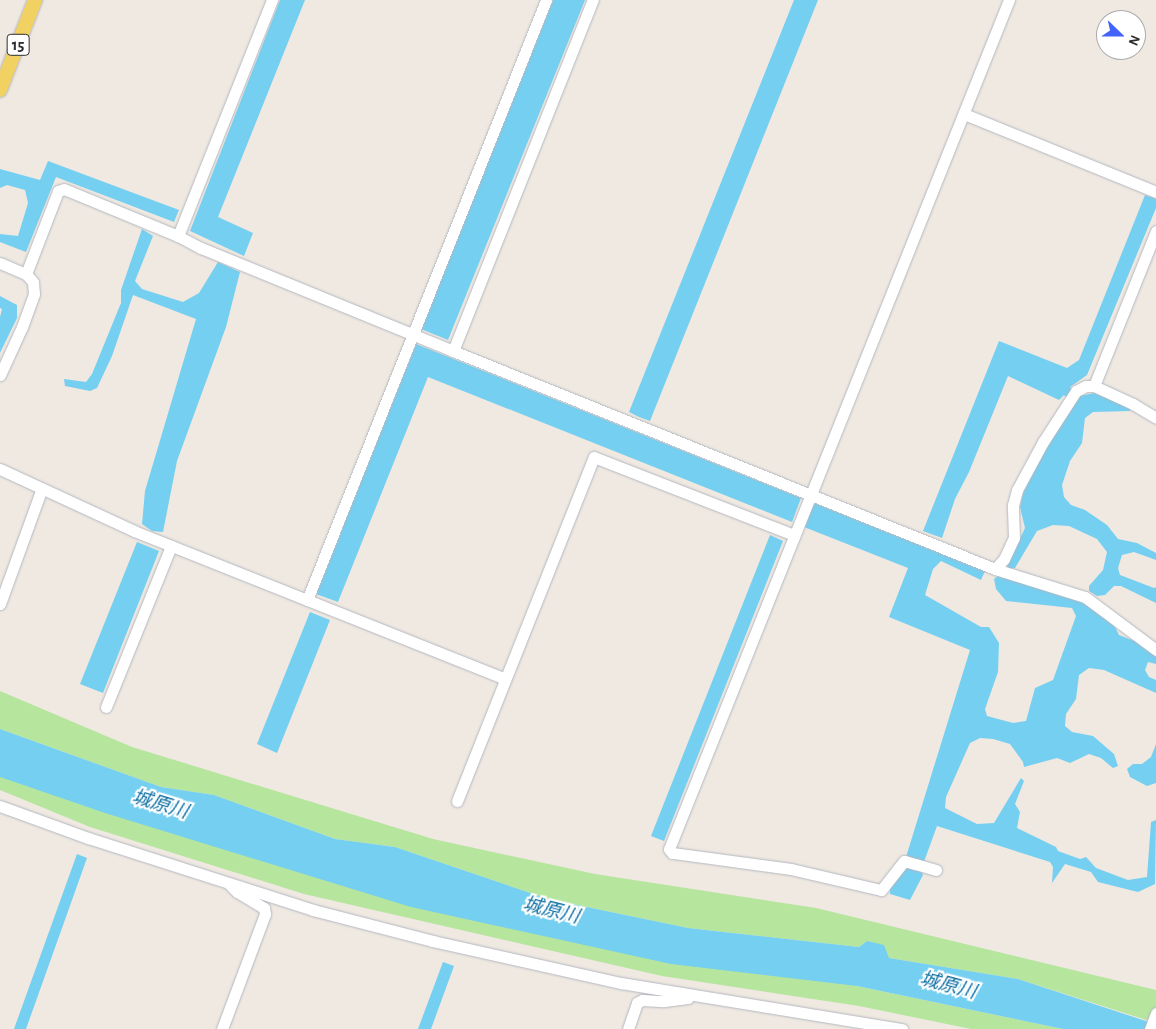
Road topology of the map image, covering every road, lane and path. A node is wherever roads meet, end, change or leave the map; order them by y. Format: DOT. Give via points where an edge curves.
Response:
graph roads {
  1 [pos="35,0"];
  2 [pos="272,0"];
  3 [pos="546,0"];
  4 [pos="593,0"];
  5 [pos="1009,0"];
  6 [pos="0,90"];
  7 [pos="964,114"];
  8 [pos="1154,191"];
  9 [pos="1156,231"];
  10 [pos="178,236"];
  11 [pos="0,263"];
  12 [pos="26,274"];
  13 [pos="413,334"];
  14 [pos="453,351"];
  15 [pos="0,375"];
  16 [pos="1094,386"];
  17 [pos="1156,418"];
  18 [pos="0,469"];
  19 [pos="42,488"];
  20 [pos="810,493"];
  21 [pos="794,535"];
  22 [pos="171,546"];
  23 [pos="995,568"];
  24 [pos="307,600"];
  25 [pos="0,604"];
  26 [pos="1156,650"];
  27 [pos="505,678"];
  28 [pos="106,707"];
  29 [pos="458,801"];
  30 [pos="0,806"];
  31 [pos="936,870"];
  32 [pos="227,882"];
  33 [pos="699,996"];
  34 [pos="1156,1013"];
  35 [pos="222,1029"];
  36 [pos="628,1029"];
  37 [pos="902,1029"];
  38 [pos="1150,1029"];
  1 -- 6 [label="main road, 15"];
  2 -- 10 [label="street"];
  3 -- 13 [label="street"];
  4 -- 14 [label="street"];
  5 -- 7 [label="street"];
  7 -- 8 [label="street"];
  7 -- 20 [label="street"];
  9 -- 16 [label="street"];
  10 -- 12 [label="street" via="64,189 58,191"];
  10 -- 13 [label="street"];
  11 -- 12 [label="street"];
  12 -- 15 [label="street" via="33,282 34,294"];
  13 -- 14 [label="street"];
  13 -- 24 [label="street"];
  14 -- 20 [label="street"];
  16 -- 17 [label="street"];
  16 -- 23 [label="street" via="1086,386 1076,392 1043,442 1017,490 1013,505 1014,538 1004,559"];
  18 -- 19 [label="street"];
  19 -- 22 [label="street"];
  19 -- 25 [label="street"];
  20 -- 21 [label="street"];
  20 -- 23 [label="street"];
  21 -- 27 [label="street" via="594,457"];
  21 -- 31 [label="street" via="669,849 672,853 791,869 881,890 904,861"];
  22 -- 24 [label="street"];
  22 -- 28 [label="street"];
  23 -- 26 [label="street" via="1085,598"];
  24 -- 27 [label="street"];
  27 -- 29 [label="street"];
  30 -- 32 [label="street"];
  32 -- 33 [label="street" via="313,910 433,941 621,983"];
  32 -- 35 [label="street" via="264,908 264,914"];
  33 -- 36 [label="street" via="664,1001 642,1000 637,1003"];
  33 -- 37 [label="street"];
  34 -- 38 [label="street"];
}
